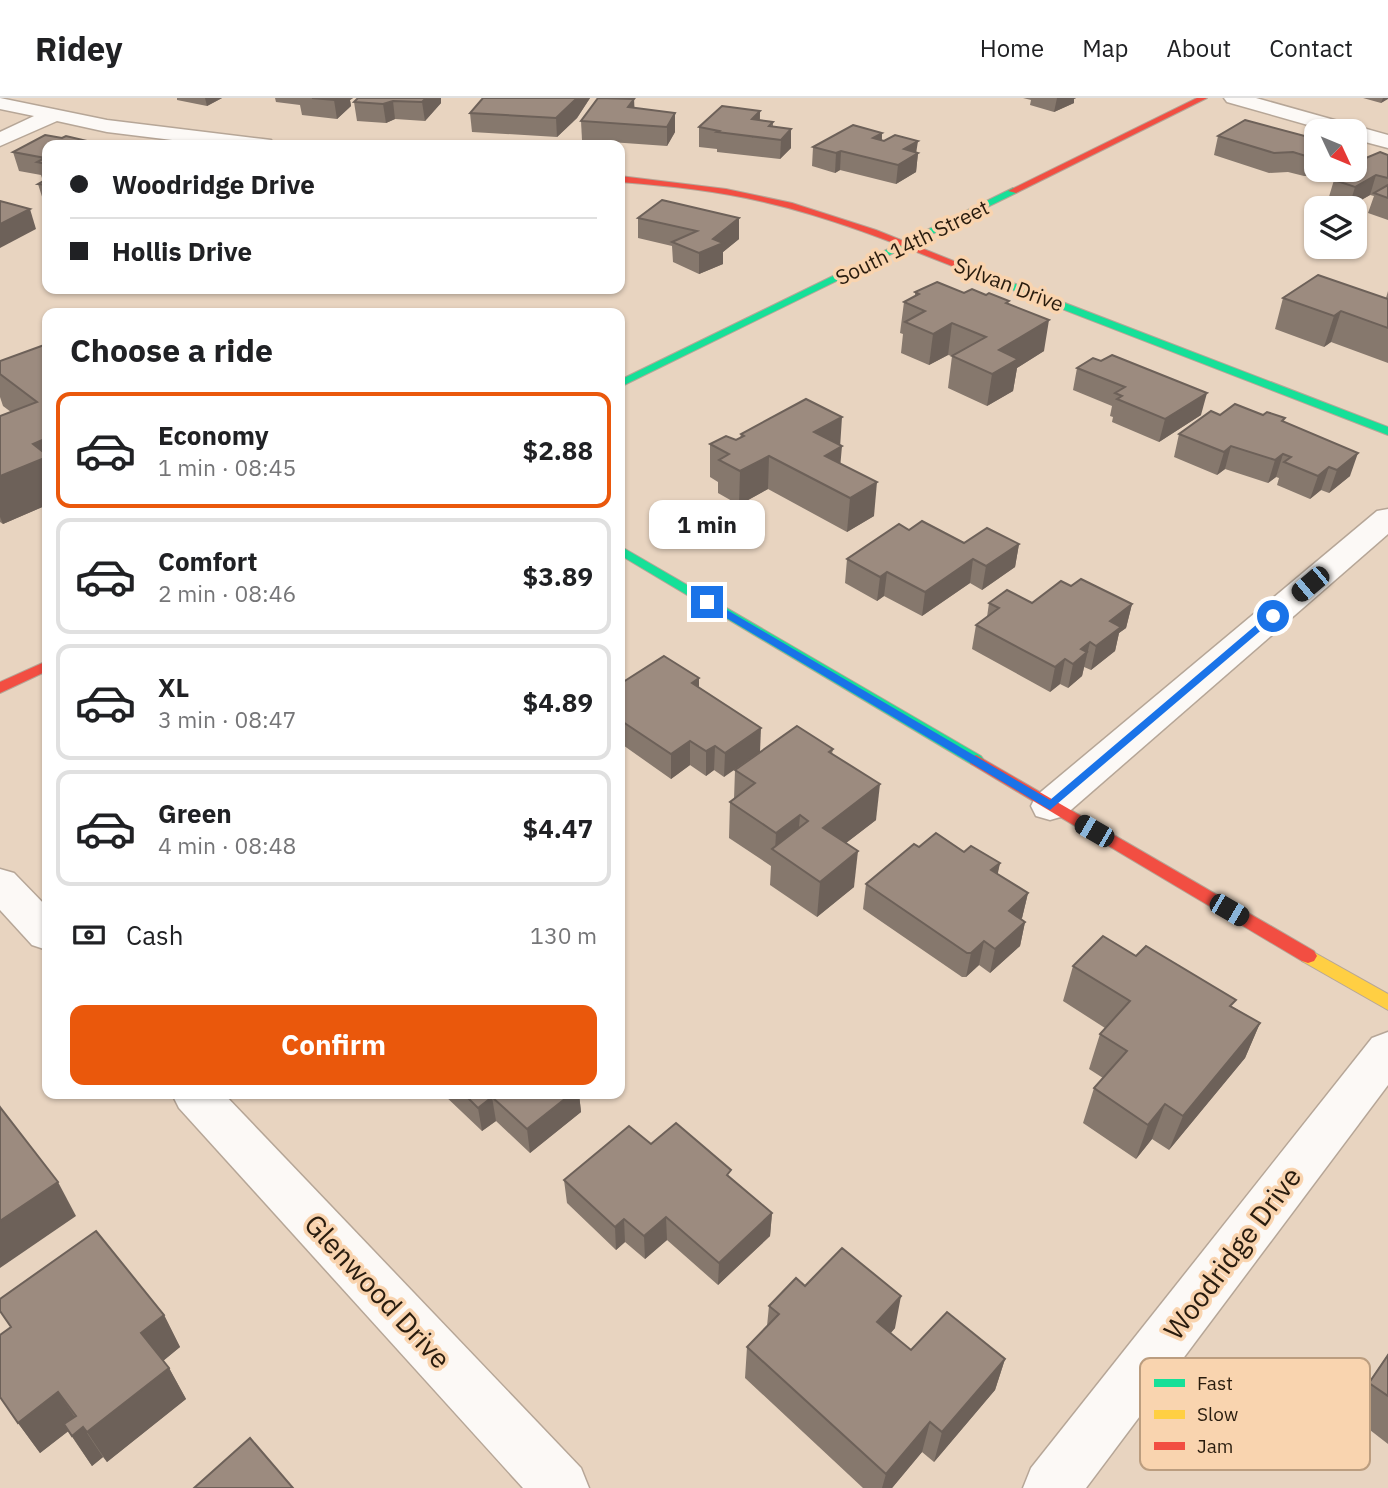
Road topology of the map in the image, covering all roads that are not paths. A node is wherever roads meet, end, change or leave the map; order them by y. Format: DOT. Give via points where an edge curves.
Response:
graph roads {
  1 [pos="1203,98"];
  2 [pos="1234,98"];
  3 [pos="0,103"];
  4 [pos="52,116"];
  5 [pos="1308,119"];
  6 [pos="1367,136"];
  7 [pos="0,140"];
  8 [pos="219,140"];
  9 [pos="1388,142"];
  10 [pos="625,179"];
  11 [pos="906,244"];
  12 [pos="625,382"];
  13 [pos="1388,431"];
  14 [pos="1388,518"];
  15 [pos="625,553"];
  16 [pos="42,667"];
  17 [pos="0,688"];
  18 [pos="1050,806"];
  19 [pos="0,884"];
  20 [pos="42,929"];
  21 [pos="1388,1003"];
  22 [pos="1388,1051"];
  23 [pos="200,1099"];
  24 [pos="1151,1358"];
  25 [pos="1140,1373"];
  26 [pos="561,1488"];
  27 [pos="1051,1488"];
  1 -- 11 [label="street, South 14th Street"];
  2 -- 5 [label="street"];
  3 -- 4 [label="street"];
  4 -- 7 [label="street"];
  4 -- 8 [label="street"];
  6 -- 9 [label="street"];
  10 -- 11 [label="street, Sylvan Drive" via="695,186 786,204"];
  11 -- 12 [label="street, South 14th Street"];
  11 -- 13 [label="street, Sylvan Drive"];
  14 -- 18 [label="street"];
  15 -- 18 [label="street"];
  16 -- 17 [label="street"];
  18 -- 21 [label="street"];
  19 -- 20 [label="street"];
  22 -- 24 [label="street, Woodridge Drive"];
  23 -- 26 [label="street, Glenwood Drive"];
  25 -- 27 [label="street, Woodridge Drive"];
}
